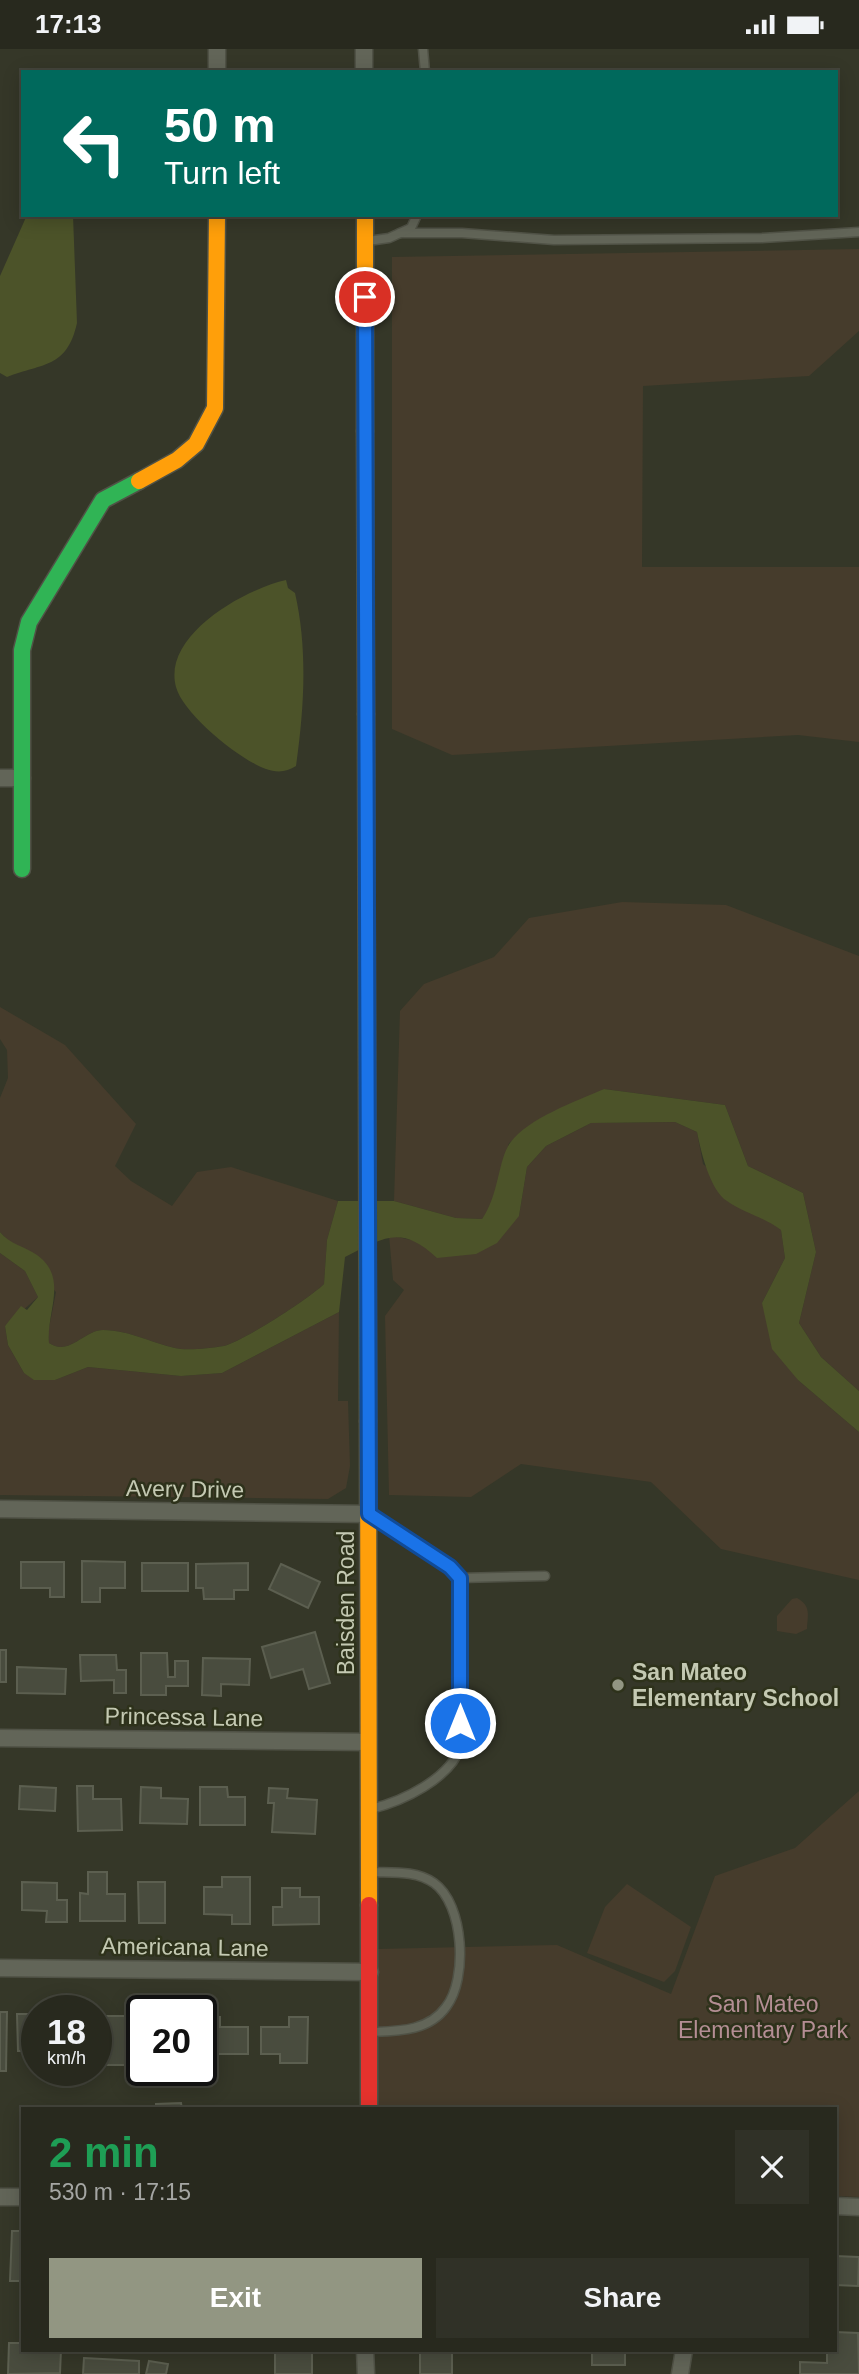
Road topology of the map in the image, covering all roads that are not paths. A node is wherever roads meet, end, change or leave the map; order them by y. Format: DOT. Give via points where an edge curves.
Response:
graph roads {
  1 [pos="217,49"];
  2 [pos="364,49"];
  3 [pos="423,49"];
  4 [pos="217,70"];
  5 [pos="364,70"];
  6 [pos="425,70"];
  7 [pos="217,217"];
  8 [pos="365,217"];
  9 [pos="416,217"];
  10 [pos="859,232"];
  11 [pos="400,233"];
  12 [pos="365,241"];
  13 [pos="0,778"];
  14 [pos="22,778"];
  15 [pos="22,869"];
  16 [pos="0,1509"];
  17 [pos="369,1514"];
  18 [pos="545,1576"];
  19 [pos="460,1578"];
  20 [pos="0,1738"];
  21 [pos="368,1742"];
  22 [pos="368,1810"];
  23 [pos="369,1872"];
  24 [pos="0,1968"];
  25 [pos="370,1972"];
  26 [pos="369,2032"];
  27 [pos="369,2107"];
  28 [pos="0,2197"];
  29 [pos="21,2197"];
  30 [pos="837,2206"];
  31 [pos="859,2207"];
  32 [pos="365,2352"];
  33 [pos="684,2352"];
  34 [pos="366,2374"];
  35 [pos="680,2374"];
  1 -- 4 [label="street"];
  2 -- 5 [label="street"];
  3 -- 6 [label="lane"];
  7 -- 14 [label="street" via="215,408 206,431 177,460 103,500 29,622 22,650"];
  8 -- 12 [label="street, Baisden Road"];
  9 -- 11 [label="lane" via="411,228"];
  10 -- 11 [label="lane" via="554,240"];
  11 -- 12 [label="lane"];
  12 -- 17 [label="street, Baisden Road"];
  13 -- 14 [label="street"];
  14 -- 15 [label="street"];
  16 -- 17 [label="street, Avery Drive"];
  17 -- 19 [label="lane"];
  17 -- 21 [label="street, Baisden Road"];
  18 -- 19 [label="lane"];
  19 -- 22 [label="lane" via="461,1746 456,1761 391,1804"];
  20 -- 21 [label="street, Princessa Lane"];
  21 -- 22 [label="street, Baisden Road"];
  22 -- 23 [label="street, Baisden Road"];
  23 -- 25 [label="street, Baisden Road"];
  23 -- 26 [label="lane" via="415,1874 435,1884 450,1902 458,1919 458,1981 446,2008 419,2028"];
  24 -- 25 [label="street, Americana Lane"];
  25 -- 26 [label="street, Baisden Road"];
  26 -- 27 [label="street, Baisden Road"];
  28 -- 29 [label="street"];
  30 -- 31 [label="street"];
  32 -- 34 [label="street"];
  33 -- 35 [label="street"];
}
